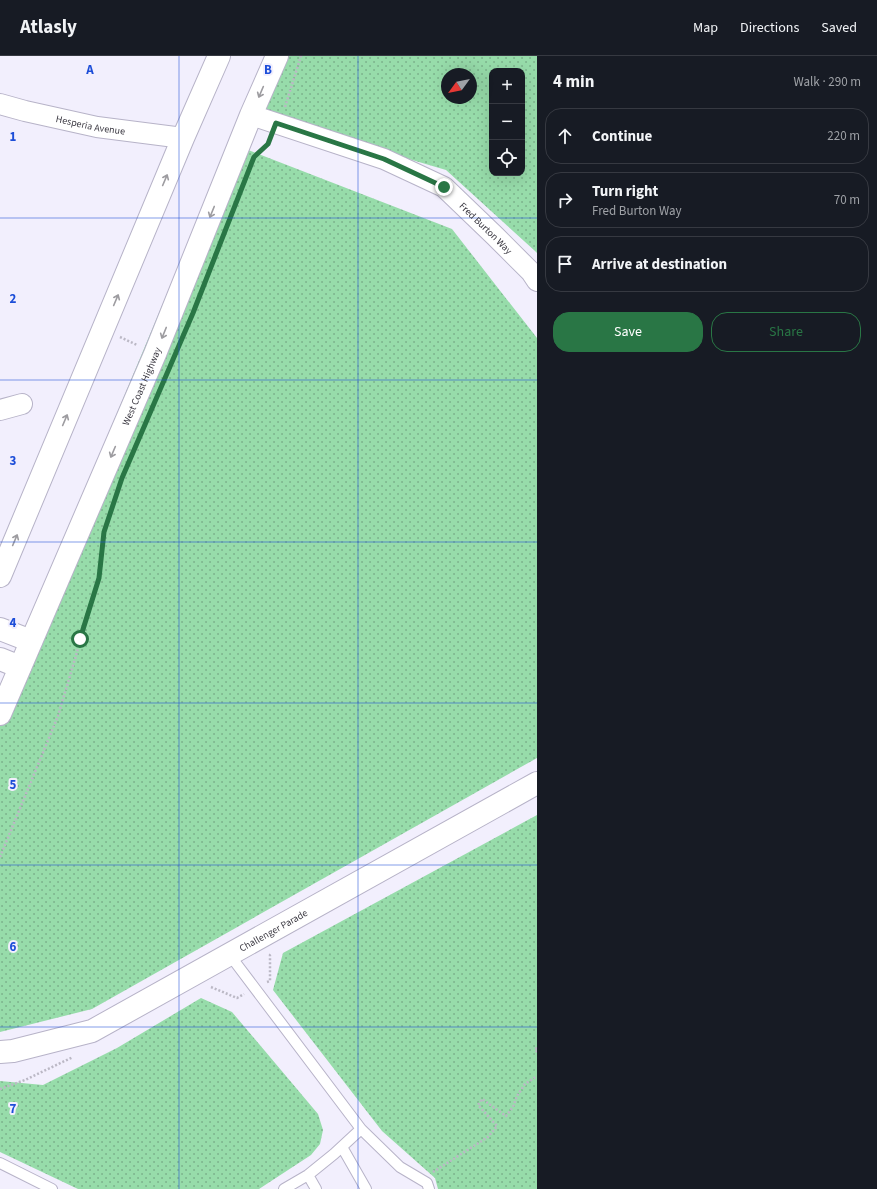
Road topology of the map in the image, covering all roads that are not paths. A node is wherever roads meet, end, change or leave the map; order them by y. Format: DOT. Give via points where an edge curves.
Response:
graph roads {
  1 [pos="219,56"];
  2 [pos="277,56"];
  3 [pos="0,104"];
  4 [pos="251,115"];
  5 [pos="183,138"];
  6 [pos="537,281"];
  7 [pos="22,404"];
  8 [pos="0,410"];
  9 [pos="0,576"];
  10 [pos="0,629"];
  11 [pos="31,641"];
  12 [pos="0,659"];
  13 [pos="20,667"];
  14 [pos="0,714"];
  15 [pos="537,783"];
  16 [pos="229,954"];
  17 [pos="0,1052"];
  18 [pos="361,1129"];
  19 [pos="342,1147"];
  20 [pos="0,1162"];
  21 [pos="308,1175"];
  22 [pos="52,1189"];
  23 [pos="284,1189"];
  24 [pos="316,1189"];
  25 [pos="366,1189"];
  26 [pos="429,1189"];
  1 -- 5 [label="main road"];
  2 -- 4 [label="main road, West Coast Highway, one-way"];
  3 -- 5 [label="street, Hesperia Avenue" via="25,112 97,127"];
  4 -- 6 [label="street, Fred Burton Way" via="384,159 444,187 531,272"];
  4 -- 11 [label="main road, West Coast Highway, one-way" via="155,354"];
  9 -- 5 [label="main road, one-way"];
  7 -- 8 [label="street"];
  10 -- 11 [label="main road"];
  11 -- 13 [label="main road, West Coast Highway"];
  12 -- 13 [label="main road"];
  13 -- 14 [label="main road, West Coast Highway"];
  15 -- 16 [label="main road, Challenger Parade"];
  16 -- 17 [label="main road, Challenger Parade" via="92,1031"];
  16 -- 18 [label="lane"];
  18 -- 19 [label="lane"];
  18 -- 26 [label="lane" via="400,1167 427,1183"];
  19 -- 21 [label="lane"];
  19 -- 25 [label="lane"];
  20 -- 22 [label="lane"];
  21 -- 23 [label="lane"];
  21 -- 24 [label="lane"];
}
